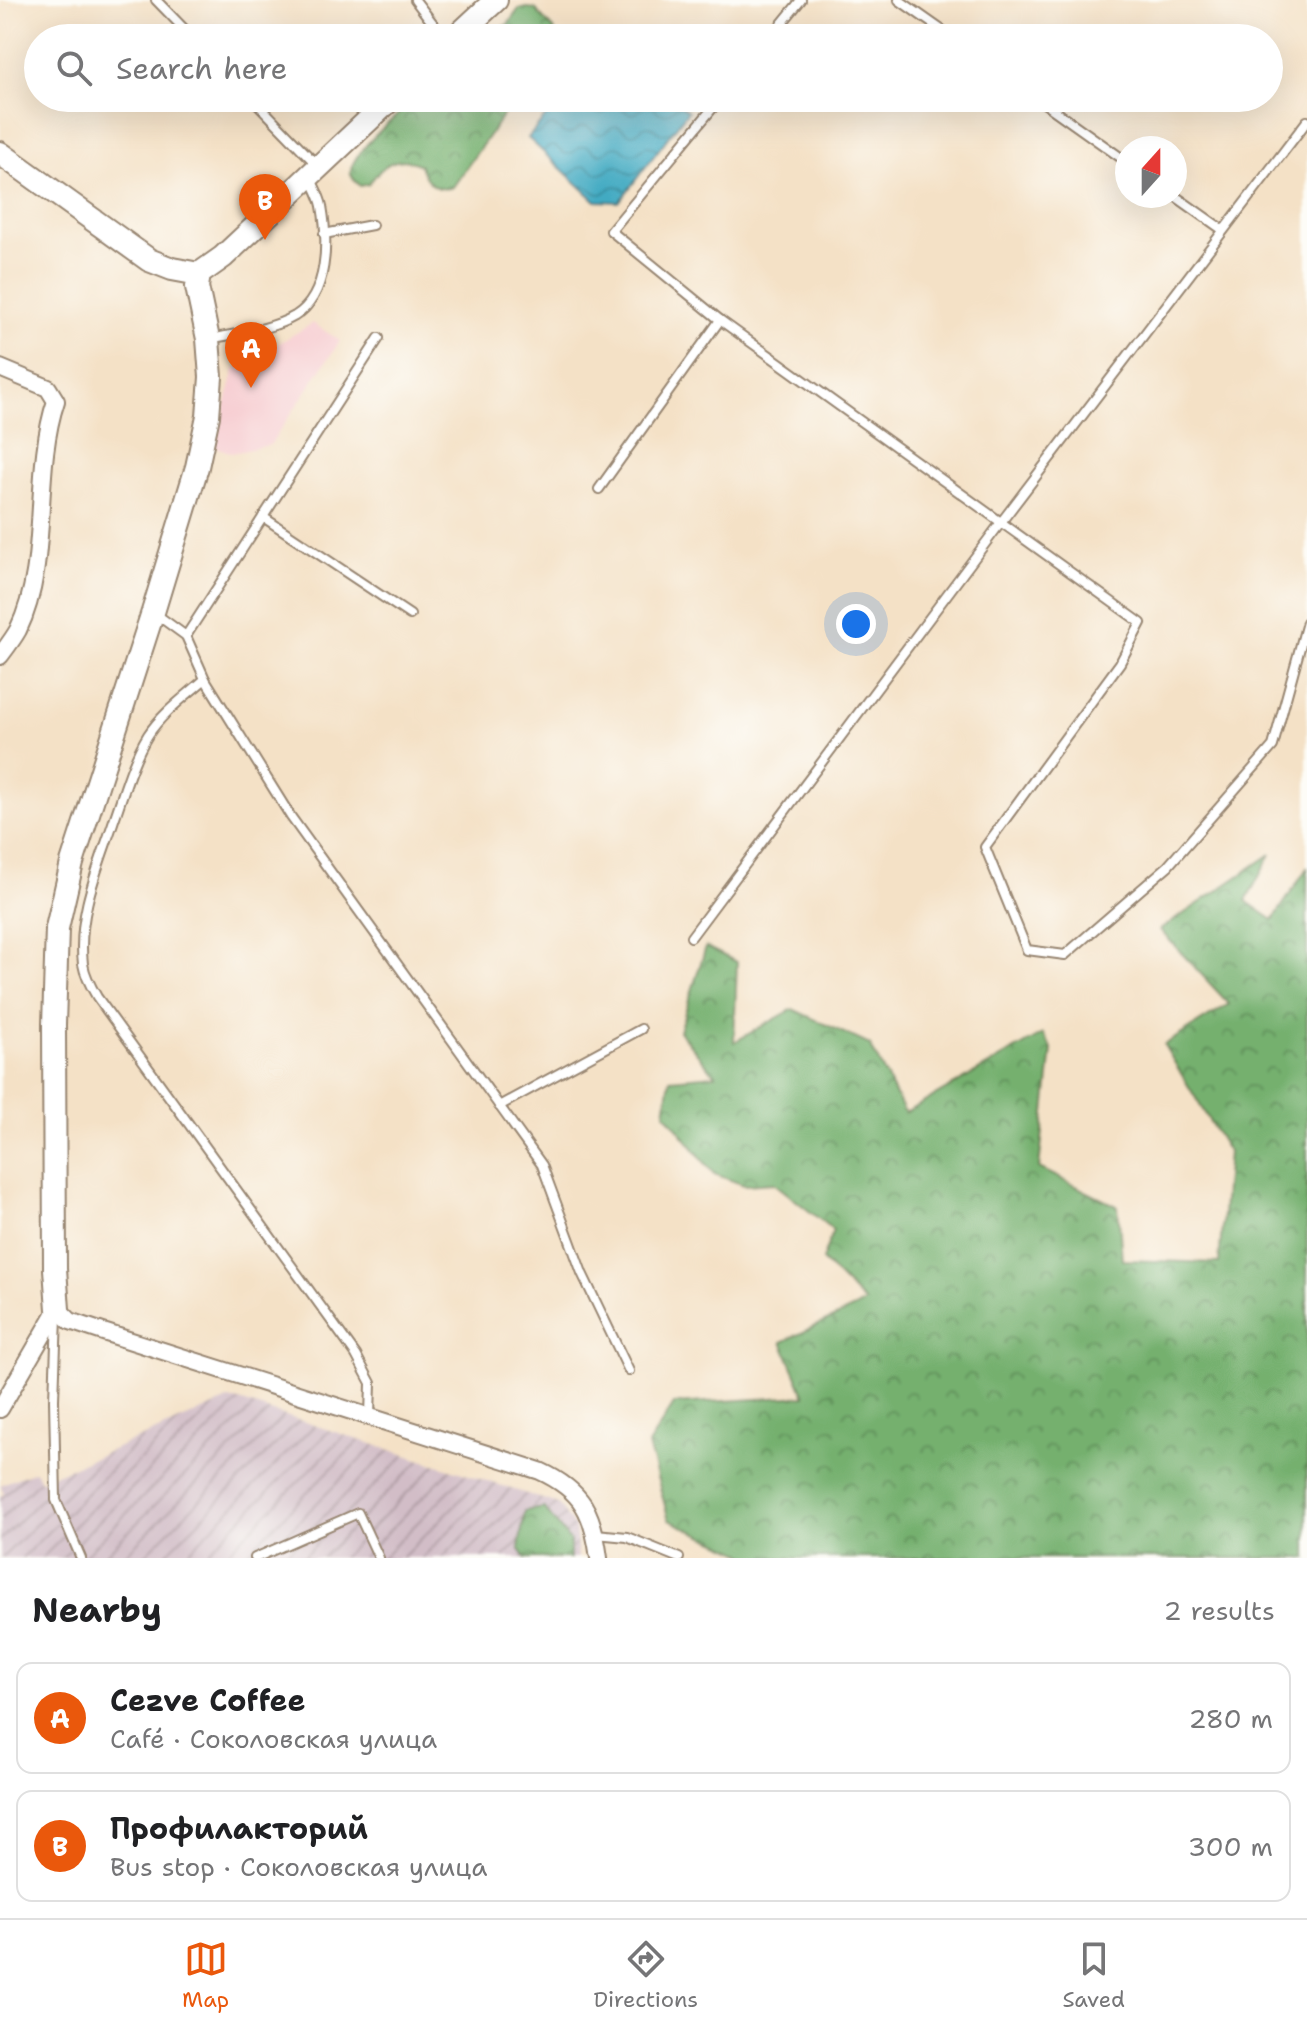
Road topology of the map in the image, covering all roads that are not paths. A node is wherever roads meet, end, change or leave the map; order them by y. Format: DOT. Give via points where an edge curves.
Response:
graph roads {
  1 [pos="156,0"];
  2 [pos="415,0"];
  3 [pos="496,0"];
  4 [pos="801,0"];
  5 [pos="899,0"];
  6 [pos="179,24"];
  7 [pos="433,24"];
  8 [pos="470,24"];
  9 [pos="781,24"];
  10 [pos="933,24"];
  11 [pos="264,112"];
  12 [pos="377,112"];
  13 [pos="709,112"];
  14 [pos="1057,112"];
  15 [pos="1307,121"];
  16 [pos="0,153"];
  17 [pos="1115,153"];
  18 [pos="314,172"];
  19 [pos="1187,204"];
  20 [pos="372,225"];
  21 [pos="1223,230"];
  22 [pos="324,234"];
  23 [pos="199,274"];
  24 [pos="720,320"];
  25 [pos="379,338"];
  26 [pos="208,339"];
  27 [pos="0,368"];
  28 [pos="599,489"];
  29 [pos="263,517"];
  30 [pos="1002,521"];
  31 [pos="153,612"];
  32 [pos="410,615"];
  33 [pos="1307,622"];
  34 [pos="186,636"];
  35 [pos="0,656"];
  36 [pos="205,679"];
  37 [pos="691,937"];
  38 [pos="641,1029"];
  39 [pos="499,1106"];
  40 [pos="58,1309"];
  41 [pos="629,1371"];
  42 [pos="0,1409"];
  43 [pos="370,1416"];
  44 [pos="596,1534"];
  45 [pos="81,1558"];
  46 [pos="255,1558"];
  47 [pos="379,1558"];
  48 [pos="599,1558"];
  49 [pos="679,1558"];
  1 -- 6 [label="lane"];
  2 -- 7 [label="lane"];
  3 -- 8 [label="street"];
  4 -- 9 [label="lane"];
  5 -- 10 [label="lane"];
  11 -- 18 [label="lane"];
  12 -- 18 [label="street"];
  13 -- 24 [label="lane" via="611,231"];
  14 -- 17 [label="lane"];
  15 -- 21 [label="lane"];
  16 -- 23 [label="street" via="149,260"];
  18 -- 22 [label="lane"];
  18 -- 23 [label="street"];
  19 -- 21 [label="lane"];
  20 -- 22 [label="lane"];
  21 -- 30 [label="lane"];
  22 -- 26 [label="lane" via="319,285 297,315"];
  23 -- 26 [label="street" via="198,300"];
  24 -- 28 [label="lane"];
  24 -- 30 [label="lane"];
  25 -- 29 [label="lane"];
  26 -- 31 [label="street" via="208,416"];
  27 -- 35 [label="street" via="48,388 56,401 44,454 30,592 18,630"];
  29 -- 32 [label="lane"];
  29 -- 34 [label="lane"];
  30 -- 33 [label="lane" via="1141,623 1120,663 985,847 1027,950 1065,955 1168,866 1273,746"];
  30 -- 37 [label="lane"];
  31 -- 34 [label="lane"];
  31 -- 40 [label="street" via="72,863 57,928"];
  34 -- 36 [label="lane"];
  36 -- 39 [label="lane" via="291,817"];
  36 -- 43 [label="lane" via="161,718 129,777 89,893 83,964 97,997 356,1355 371,1383"];
  38 -- 39 [label="lane"];
  39 -- 41 [label="lane" via="542,1165 582,1273"];
  40 -- 42 [label="street"];
  40 -- 43 [label="street" via="70,1321"];
  40 -- 45 [label="lane" via="56,1500"];
  43 -- 44 [label="street" via="561,1481 589,1512"];
  44 -- 48 [label="street"];
  44 -- 49 [label="lane" via="627,1537"];
  46 -- 47 [label="lane" via="358,1513"];
}
